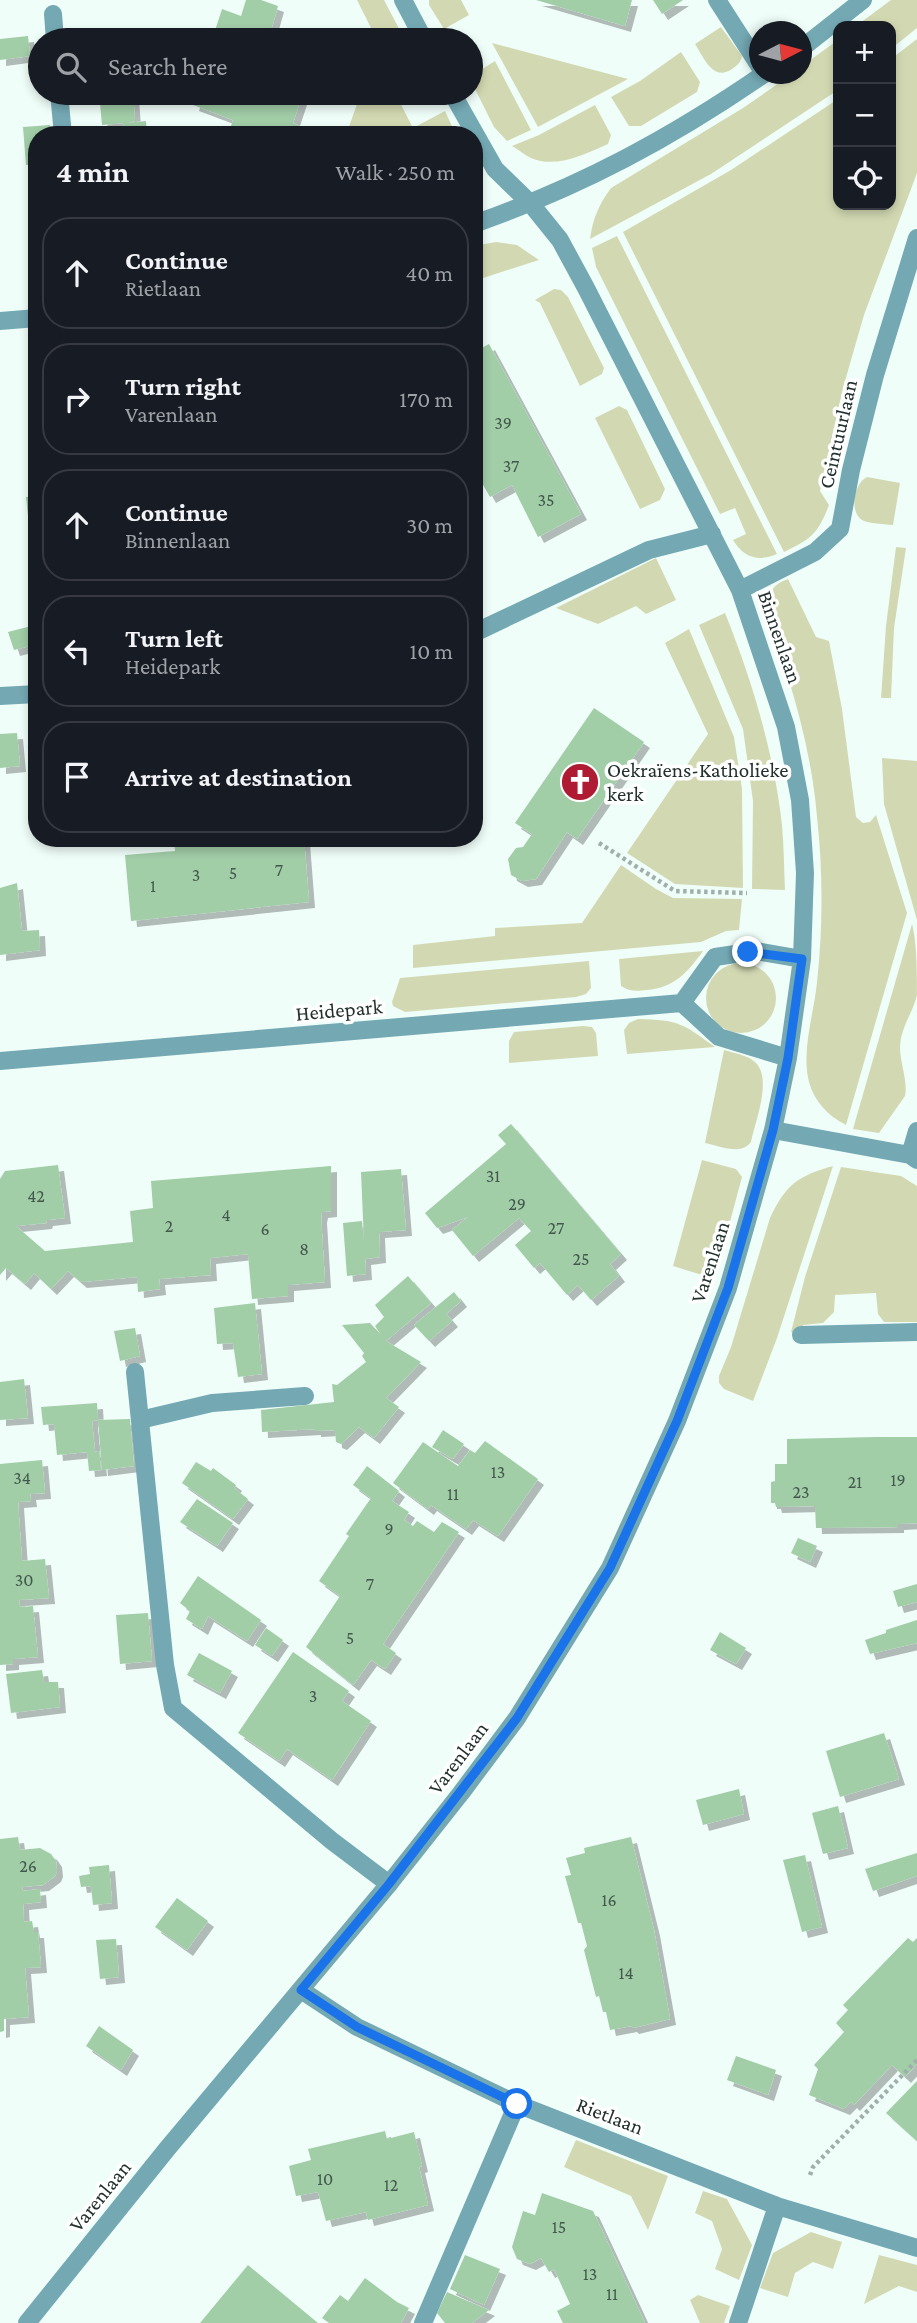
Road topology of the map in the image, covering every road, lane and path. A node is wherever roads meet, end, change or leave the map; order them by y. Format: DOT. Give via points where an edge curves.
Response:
graph roads {
  1 [pos="403,0"];
  2 [pos="717,0"];
  3 [pos="863,0"];
  4 [pos="53,14"];
  5 [pos="54,28"];
  6 [pos="418,28"];
  7 [pos="812,40"];
  8 [pos="749,49"];
  9 [pos="749,84"];
  10 [pos="60,105"];
  11 [pos="459,105"];
  12 [pos="62,126"];
  13 [pos="471,126"];
  14 [pos="483,148"];
  15 [pos="531,204"];
  16 [pos="483,222"];
  17 [pos="917,238"];
  18 [pos="28,319"];
  19 [pos="0,321"];
  20 [pos="712,534"];
  21 [pos="740,590"];
  22 [pos="483,629"];
  23 [pos="28,694"];
  24 [pos="0,696"];
  25 [pos="599,843"];
  26 [pos="747,894"];
  27 [pos="802,959"];
  28 [pos="682,1003"];
  29 [pos="788,1058"];
  30 [pos="0,1061"];
  31 [pos="773,1130"];
  32 [pos="917,1131"];
  33 [pos="914,1158"];
  34 [pos="917,1332"];
  35 [pos="801,1335"];
  36 [pos="135,1372"];
  37 [pos="305,1396"];
  38 [pos="139,1420"];
  39 [pos="389,1884"];
  40 [pos="301,1990"];
  41 [pos="917,2060"];
  42 [pos="517,2104"];
  43 [pos="810,2175"];
  44 [pos="777,2206"];
  45 [pos="917,2248"];
  46 [pos="27,2323"];
  47 [pos="423,2323"];
  48 [pos="738,2323"];
  1 -- 6 [label="street"];
  2 -- 8 [label="street"];
  3 -- 7 [label="street"];
  4 -- 5 [label="street"];
  9 -- 15 [label="street" via="633,156"];
  10 -- 12 [label="street"];
  11 -- 13 [label="street, Binnenlaan"];
  14 -- 15 [label="street, Binnenlaan" via="495,169"];
  15 -- 16 [label="street"];
  15 -- 20 [label="street, Binnenlaan" via="560,240"];
  17 -- 21 [label="street, Ceintuurlaan" via="875,375 840,529 815,552"];
  18 -- 19 [label="street"];
  20 -- 21 [label="street, Binnenlaan"];
  20 -- 22 [label="street" via="649,550"];
  21 -- 27 [label="street, Binnenlaan" via="786,727 800,800 805,873"];
  23 -- 24 [label="street"];
  25 -- 26 [label="path" via="675,891"];
  27 -- 28 [label="street" via="755,951 715,957"];
  27 -- 29 [label="street, Binnenlaan"];
  28 -- 29 [label="street" via="719,1037"];
  28 -- 30 [label="street, Heidepark"];
  29 -- 31 [label="street, Binnenlaan"];
  31 -- 33 [label="street"];
  31 -- 39 [label="street, Varenlaan" via="728,1288 677,1421 610,1568 517,1718"];
  32 -- 33 [label="street"];
  34 -- 35 [label="street"];
  36 -- 38 [label="street"];
  37 -- 38 [label="street" via="212,1402"];
  38 -- 39 [label="street" via="173,1708"];
  39 -- 40 [label="street, Varenlaan"];
  40 -- 42 [label="street, Rietlaan" via="357,2027"];
  40 -- 46 [label="street, Varenlaan"];
  41 -- 43 [label="path"];
  42 -- 44 [label="street, Rietlaan"];
  42 -- 47 [label="street"];
  44 -- 45 [label="street, Rietlaan"];
  44 -- 48 [label="street"];
}
